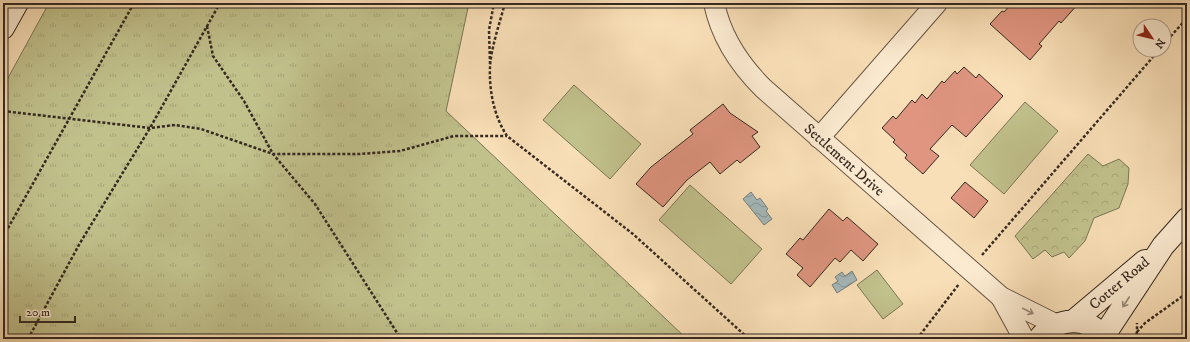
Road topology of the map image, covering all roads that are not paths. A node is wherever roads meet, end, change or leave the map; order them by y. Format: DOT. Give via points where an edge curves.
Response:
graph roads {
  1 [pos="16,3"];
  2 [pos="714,3"];
  3 [pos="937,3"];
  4 [pos="3,28"];
  5 [pos="819,138"];
  6 [pos="1187,218"];
  7 [pos="1163,246"];
  8 [pos="1001,297"];
  9 [pos="1065,322"];
  10 [pos="1104,338"];
  11 [pos="1024,339"];
  12 [pos="1040,339"];
  1 -- 4 [label="main road"];
  2 -- 5 [label="street, Settlement Drive" via="722,29 744,69"];
  3 -- 5 [label="street"];
  5 -- 8 [label="street, Settlement Drive"];
  6 -- 7 [label="main road, Cotter Road"];
  7 -- 9 [label="main road, Cotter Road"];
  7 -- 10 [label="main road, Cotter Road, one-way"];
  8 -- 9 [label="street, Settlement Drive, one-way"];
  8 -- 11 [label="street, Settlement Drive"];
  9 -- 10 [label="main road" via="1086,323"];
  9 -- 12 [label="main road, Cotter Road" via="1046,330"];
}
